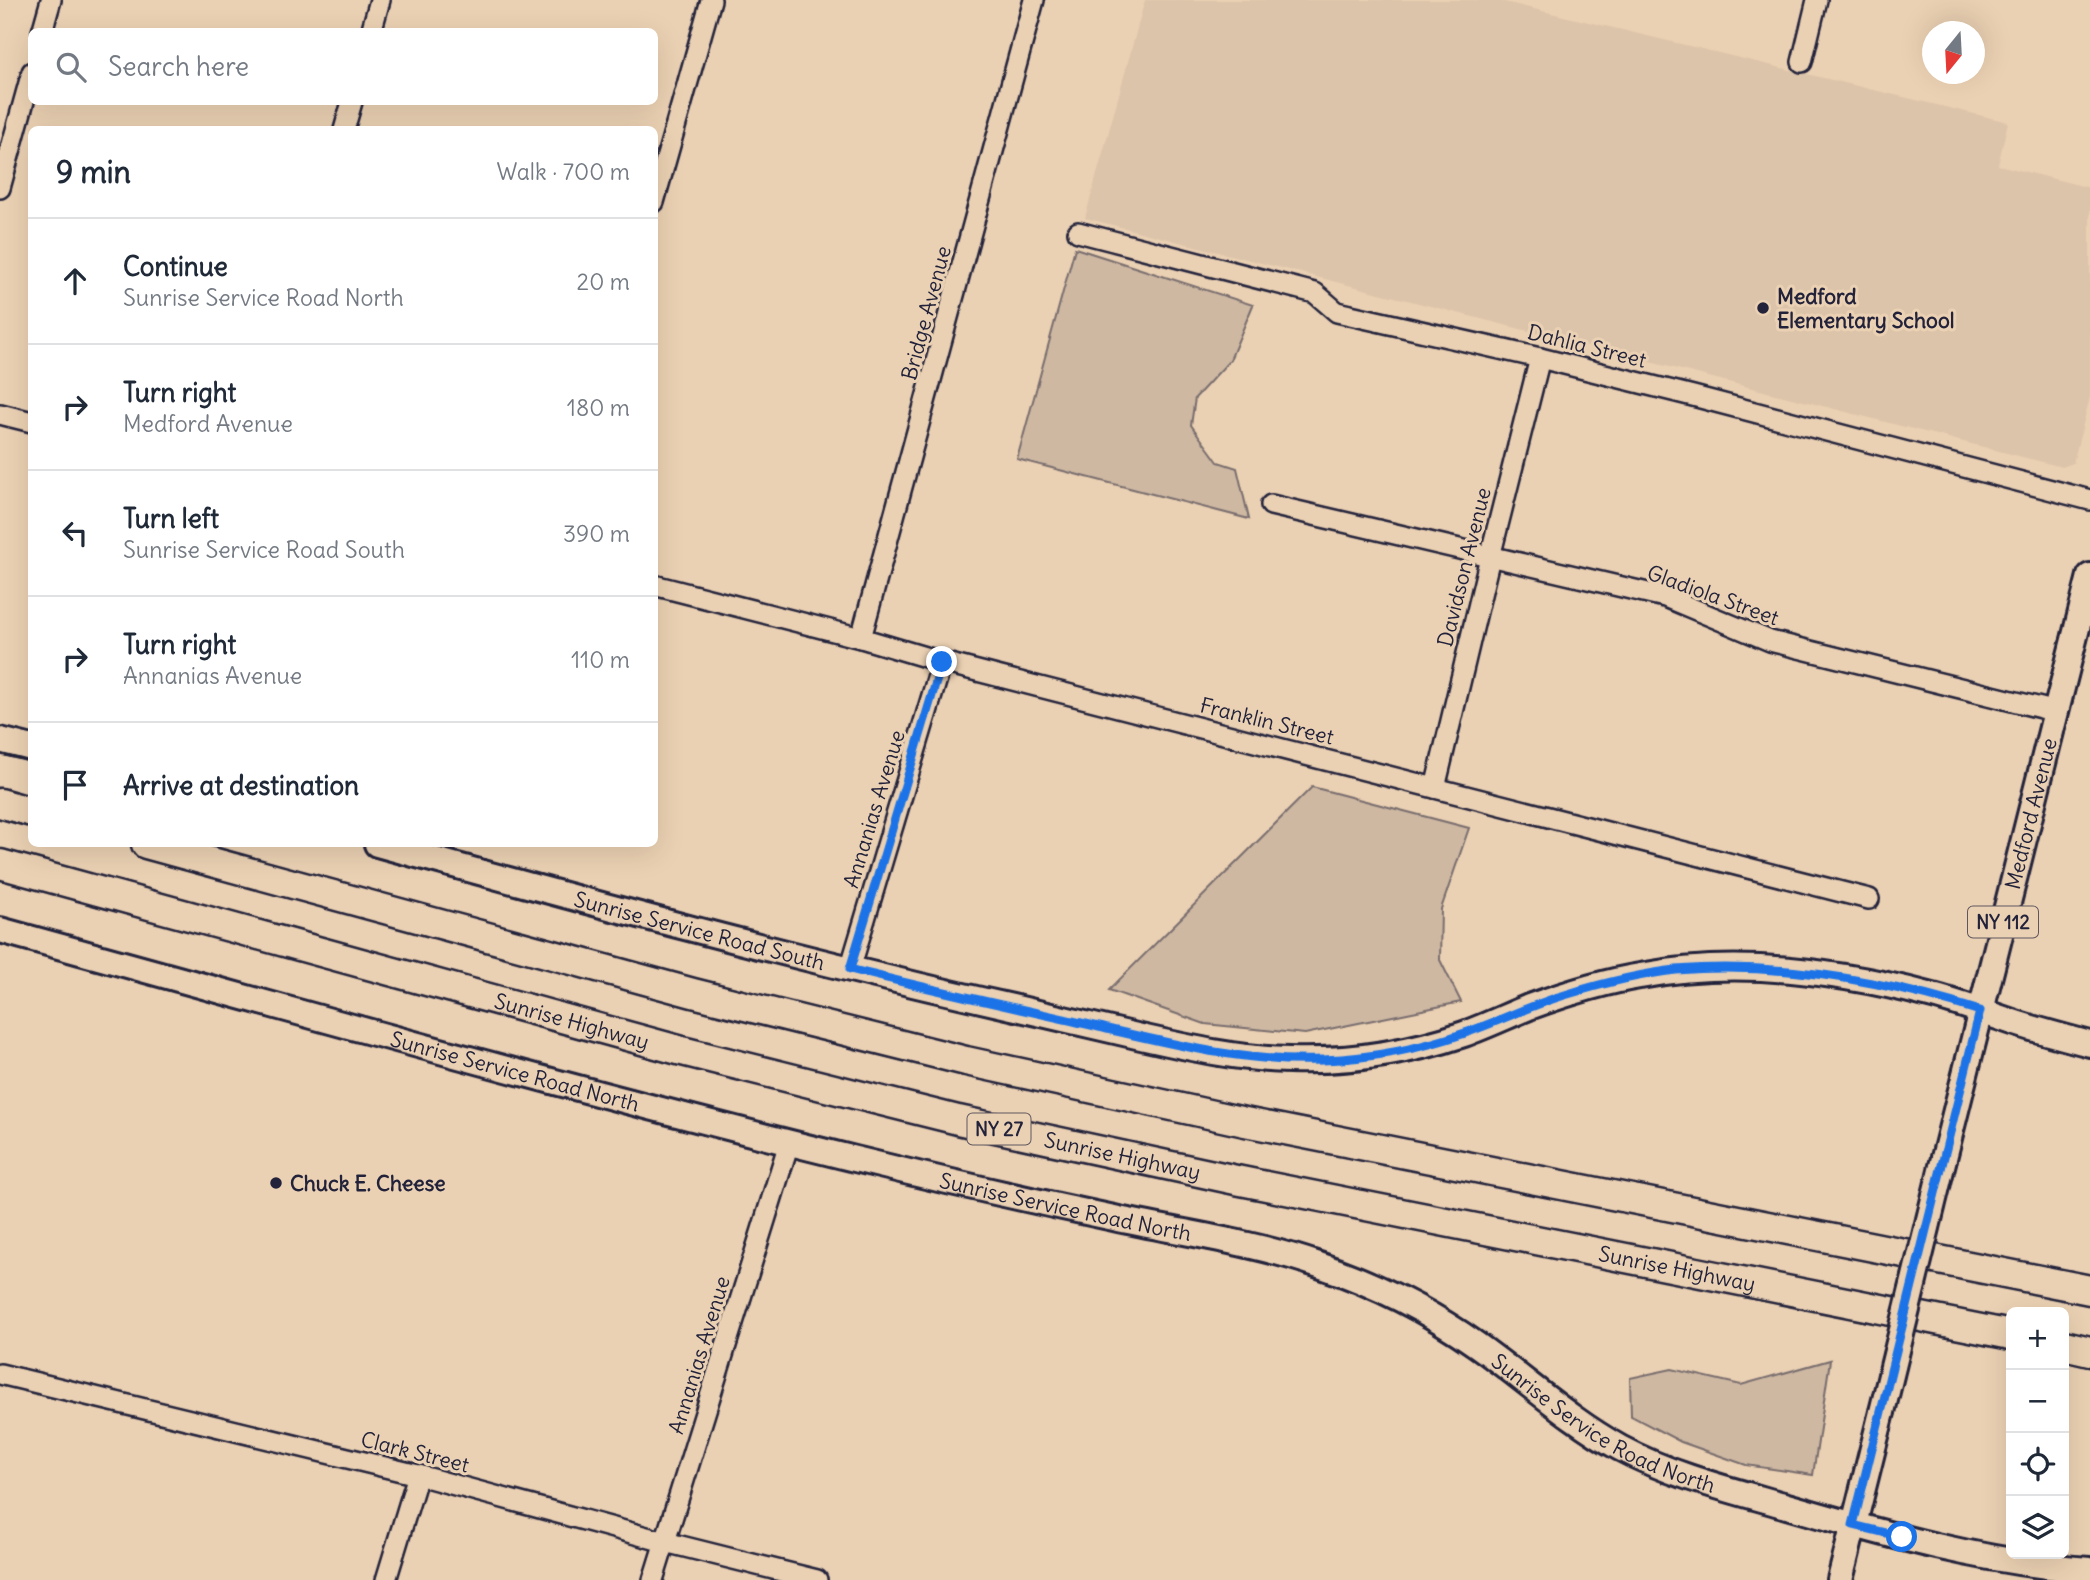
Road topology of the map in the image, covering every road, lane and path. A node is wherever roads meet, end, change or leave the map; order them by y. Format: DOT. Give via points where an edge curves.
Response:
graph roads {
  1 [pos="51,0"];
  2 [pos="380,0"];
  3 [pos="711,0"];
  4 [pos="1034,0"];
  5 [pos="1817,0"];
  6 [pos="43,28"];
  7 [pos="372,28"];
  8 [pos="1802,62"];
  9 [pos="28,86"];
  10 [pos="351,105"];
  11 [pos="346,126"];
  12 [pos="0,188"];
  13 [pos="658,188"];
  14 [pos="1078,232"];
  15 [pos="1540,358"];
  16 [pos="0,414"];
  17 [pos="28,421"];
  18 [pos="2090,500"];
  19 [pos="1271,505"];
  20 [pos="1490,557"];
  21 [pos="2090,576"];
  22 [pos="658,586"];
  23 [pos="861,638"];
  24 [pos="942,662"];
  25 [pos="2057,712"];
  26 [pos="0,740"];
  27 [pos="28,747"];
  28 [pos="1435,788"];
  29 [pos="0,803"];
  30 [pos="28,811"];
  31 [pos="157,847"];
  32 [pos="388,847"];
  33 [pos="0,864"];
  34 [pos="1869,899"];
  35 [pos="0,930"];
  36 [pos="850,969"];
  37 [pos="1980,1011"];
  38 [pos="2090,1044"];
  39 [pos="789,1143"];
  40 [pos="2090,1290"];
  41 [pos="2006,1334"];
  42 [pos="2069,1346"];
  43 [pos="2090,1351"];
  44 [pos="0,1374"];
  45 [pos="418,1475"];
  46 [pos="1853,1525"];
  47 [pos="664,1542"];
  48 [pos="2090,1570"];
  49 [pos="386,1580"];
  50 [pos="653,1580"];
  51 [pos="817,1580"];
  52 [pos="1840,1580"];
  1 -- 6 [label="street"];
  2 -- 7 [label="street"];
  3 -- 13 [label="street"];
  4 -- 23 [label="street, Bridge Avenue"];
  5 -- 8 [label="street"];
  9 -- 12 [label="street"];
  10 -- 11 [label="street"];
  14 -- 15 [label="street, Dahlia Street" via="1315,293 1337,312"];
  15 -- 18 [label="street, Dahlia Street"];
  15 -- 20 [label="street, Davidson Avenue"];
  16 -- 17 [label="street"];
  19 -- 20 [label="street, Gladiola Street"];
  20 -- 25 [label="street, Gladiola Street" via="1665,597 1770,641"];
  20 -- 28 [label="street, Davidson Avenue"];
  21 -- 25 [label="main road, Medford Avenue / NY 112"];
  22 -- 23 [label="street, Franklin Street"];
  23 -- 24 [label="street, Franklin Street"];
  24 -- 28 [label="street, Franklin Street"];
  24 -- 36 [label="street, Annanias Avenue"];
  25 -- 37 [label="main road, Medford Avenue / NY 112"];
  26 -- 27 [label="main road"];
  28 -- 34 [label="street, Franklin Street"];
  29 -- 30 [label="highway"];
  31 -- 40 [label="highway" via="693,993 979,1064 1245,1122"];
  32 -- 36 [label="main road, Sunrise Service Road South"];
  33 -- 41 [label="highway, Sunrise Highway / NY 27" via="682,1051 958,1120"];
  35 -- 39 [label="main road, Sunrise Service Road North"];
  36 -- 37 [label="main road, Sunrise Service Road South" via="1181,1046 1290,1060 1409,1049 1566,995 1675,971 1750,969 1821,974 1931,995"];
  37 -- 38 [label="main road, Sunrise Service Road South"];
  37 -- 46 [label="main road, Medford Avenue / NY 112, bridge"];
  39 -- 46 [label="main road, Sunrise Service Road North" via="1248,1245 1319,1265 1387,1292 1451,1327 1570,1417 1646,1461"];
  39 -- 47 [label="street, Annanias Avenue"];
  42 -- 43 [label="highway"];
  44 -- 45 [label="street, Clark Street"];
  45 -- 47 [label="street, Clark Street"];
  45 -- 49 [label="street"];
  46 -- 48 [label="main road, Sunrise Service Road North" via="1983,1555"];
  46 -- 52 [label="main road, Medford Avenue / NY 112"];
  47 -- 50 [label="street, Annanias Avenue"];
  47 -- 51 [label="street, Clark Street"];
}
